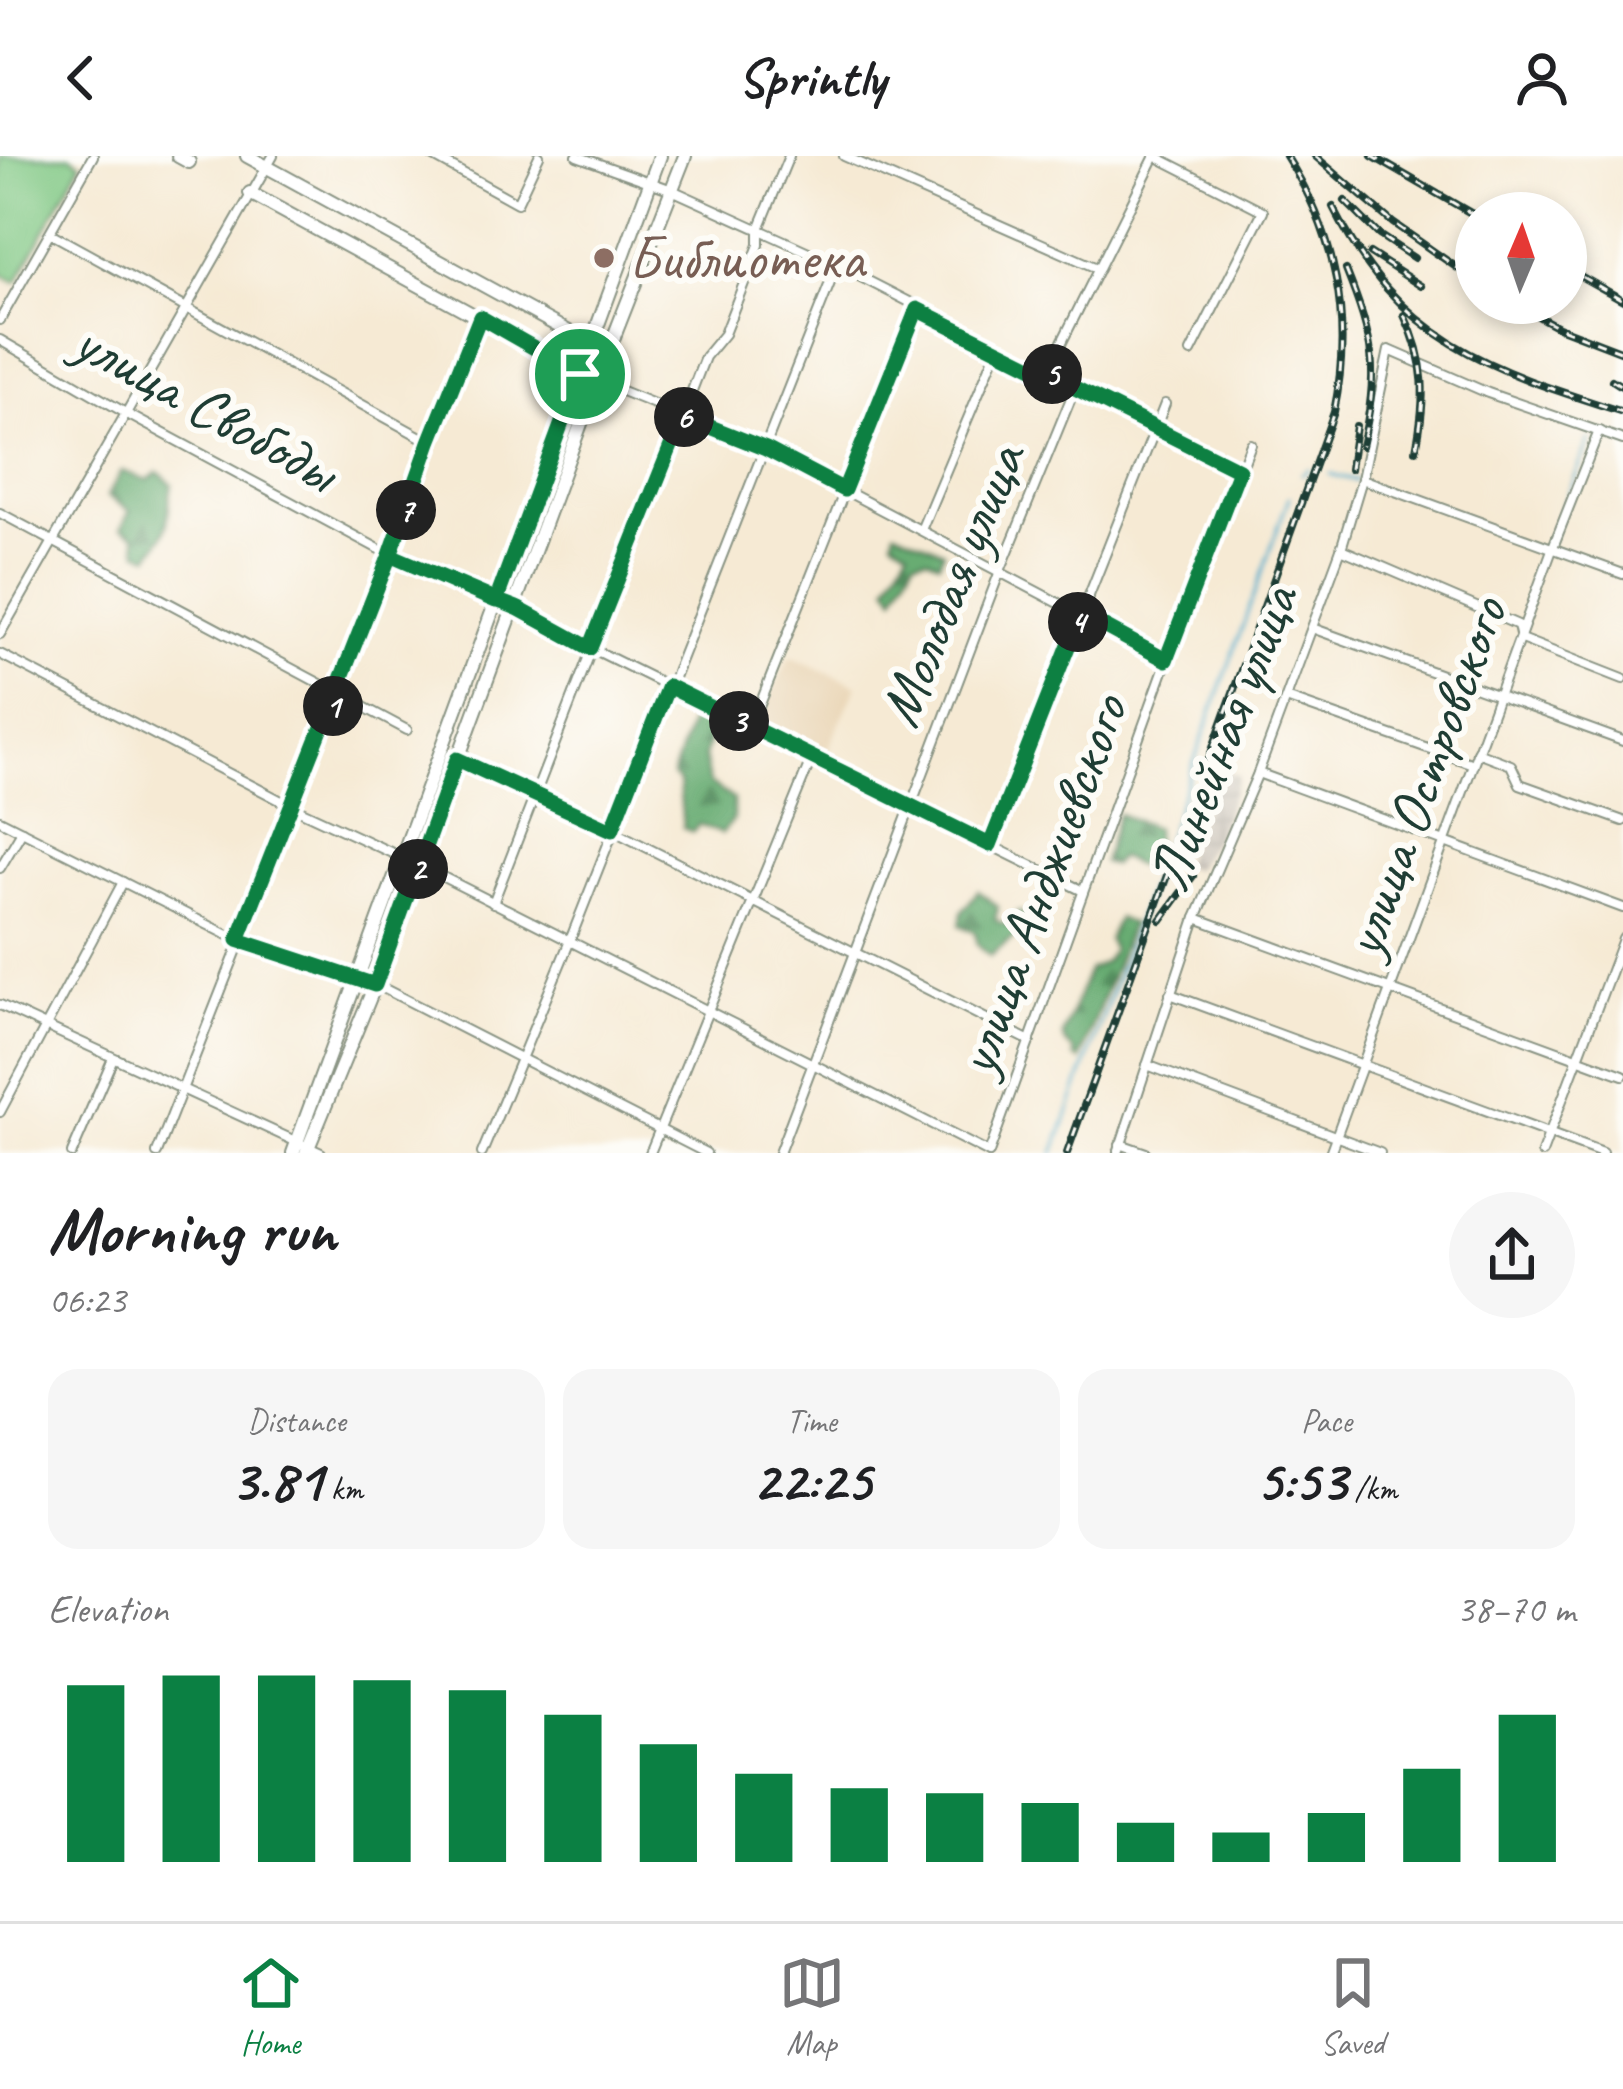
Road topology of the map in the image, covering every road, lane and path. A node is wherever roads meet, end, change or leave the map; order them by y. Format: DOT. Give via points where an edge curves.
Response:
graph roads {
  1 [pos="93,156"];
  2 [pos="247,156"];
  3 [pos="432,156"];
  4 [pos="539,156"];
  5 [pos="577,156"];
  6 [pos="660,156"];
  7 [pos="685,156"];
  8 [pos="789,156"];
  9 [pos="844,156"];
  10 [pos="1155,156"];
  11 [pos="269,161"];
  12 [pos="651,183"];
  13 [pos="672,190"];
  14 [pos="250,193"];
  15 [pos="759,229"];
  16 [pos="50,233"];
  17 [pos="837,266"];
  18 [pos="1099,268"];
  19 [pos="186,309"];
  20 [pos="917,309"];
  21 [pos="480,317"];
  22 [pos="0,320"];
  23 [pos="0,340"];
  24 [pos="591,344"];
  25 [pos="998,346"];
  26 [pos="1192,352"];
  27 [pos="1047,372"];
  28 [pos="580,374"];
  29 [pos="1076,386"];
  30 [pos="617,389"];
  31 [pos="1165,404"];
  32 [pos="129,415"];
  33 [pos="683,416"];
  34 [pos="1154,426"];
  35 [pos="1600,431"];
  36 [pos="1623,440"];
  37 [pos="430,442"];
  38 [pos="1251,444"];
  39 [pos="766,449"];
  40 [pos="1239,470"];
  41 [pos="1361,479"];
  42 [pos="844,490"];
  43 [pos="0,513"];
  44 [pos="921,530"];
  45 [pos="53,542"];
  46 [pos="1553,548"];
  47 [pos="1341,549"];
  48 [pos="390,555"];
  49 [pos="1000,571"];
  50 [pos="1623,574"];
  51 [pos="496,601"];
  52 [pos="515,607"];
  53 [pos="1081,614"];
  54 [pos="1312,628"];
  55 [pos="0,634"];
  56 [pos="1521,639"];
  57 [pos="590,648"];
  58 [pos="0,654"];
  59 [pos="1166,660"];
  60 [pos="1623,679"];
  61 [pos="668,686"];
  62 [pos="338,693"];
  63 [pos="1498,695"];
  64 [pos="1286,698"];
  65 [pos="751,727"];
  66 [pos="407,730"];
  67 [pos="1623,741"];
  68 [pos="1477,752"];
  69 [pos="812,757"];
  70 [pos="457,759"];
  71 [pos="1473,764"];
  72 [pos="1258,773"];
  73 [pos="532,793"];
  74 [pos="910,805"];
  75 [pos="292,807"];
  76 [pos="0,820"];
  77 [pos="1623,821"];
  78 [pos="612,830"];
  79 [pos="22,831"];
  80 [pos="1444,842"];
  81 [pos="990,845"];
  82 [pos="401,859"];
  83 [pos="419,866"];
  84 [pos="0,868"];
  85 [pos="443,877"];
  86 [pos="123,882"];
  87 [pos="1083,891"];
  88 [pos="754,902"];
  89 [pos="493,903"];
  90 [pos="1623,908"];
  91 [pos="1196,918"];
  92 [pos="1623,939"];
  93 [pos="238,940"];
  94 [pos="569,943"];
  95 [pos="854,954"];
  96 [pos="356,981"];
  97 [pos="375,985"];
  98 [pos="1389,990"];
  99 [pos="1170,994"];
  100 [pos="0,1005"];
  101 [pos="708,1013"];
  102 [pos="45,1026"];
  103 [pos="1030,1041"];
  104 [pos="113,1058"];
  105 [pos="1578,1058"];
  106 [pos="518,1059"];
  107 [pos="812,1063"];
  108 [pos="1147,1065"];
  109 [pos="1361,1065"];
  110 [pos="1623,1075"];
  111 [pos="181,1089"];
  112 [pos="0,1112"];
  113 [pos="659,1130"];
  114 [pos="1550,1133"];
  115 [pos="1336,1136"];
  116 [pos="305,1149"];
  117 [pos="1119,1149"];
  118 [pos="72,1153"];
  119 [pos="158,1153"];
  120 [pos="482,1153"];
  121 [pos="650,1153"];
  122 [pos="706,1153"];
  123 [pos="779,1153"];
  124 [pos="988,1153"];
  125 [pos="1146,1153"];
  126 [pos="1330,1153"];
  127 [pos="1380,1153"];
  128 [pos="1542,1153"];
  129 [pos="1601,1153"];
  1 -- 16 [label="street"];
  2 -- 11 [label="main road"];
  3 -- 4 [label="street" via="517,203"];
  5 -- 12 [label="street"];
  6 -- 12 [label="main road"];
  7 -- 13 [label="main road"];
  8 -- 15 [label="street"];
  9 -- 18 [label="street"];
  10 -- 18 [label="street"];
  10 -- 26 [label="street" via="1263,211"];
  11 -- 14 [label="street"];
  11 -- 24 [label="main road"];
  12 -- 13 [label="street"];
  12 -- 24 [label="main road"];
  13 -- 15 [label="street"];
  13 -- 52 [label="main road"];
  14 -- 19 [label="street"];
  14 -- 21 [label="main road"];
  15 -- 17 [label="street"];
  15 -- 33 [label="street" via="724,334 705,357"];
  16 -- 19 [label="street"];
  16 -- 22 [label="street"];
  17 -- 20 [label="street"];
  17 -- 39 [label="street"];
  18 -- 27 [label="street"];
  19 -- 32 [label="street"];
  19 -- 37 [label="street"];
  20 -- 25 [label="street"];
  20 -- 42 [label="street"];
  21 -- 28 [label="main road"];
  21 -- 37 [label="street"];
  23 -- 32 [label="street, улица Свободы"];
  24 -- 28 [label="main road"];
  25 -- 27 [label="street"];
  25 -- 44 [label="street"];
  27 -- 29 [label="street"];
  28 -- 51 [label="main road"];
  29 -- 34 [label="street"];
  29 -- 49 [label="street, Молодая улица"];
  30 -- 33 [label="street"];
  31 -- 34 [label="street"];
  32 -- 45 [label="street"];
  32 -- 48 [label="street, улица Свободы"];
  33 -- 39 [label="street"];
  33 -- 57 [label="street"];
  34 -- 40 [label="street"];
  34 -- 53 [label="street"];
  35 -- 36 [label="street"];
  35 -- 41 [label="street, Линейная улица" via="1389,350"];
  35 -- 46 [label="street, улица Островского"];
  37 -- 48 [label="street"];
  38 -- 40 [label="street, улица Анджиевского"];
  39 -- 42 [label="street"];
  39 -- 61 [label="street"];
  40 -- 59 [label="street, улица Анджиевского"];
  41 -- 46 [label="street"];
  41 -- 47 [label="street, Линейная улица"];
  42 -- 44 [label="street"];
  42 -- 65 [label="street"];
  43 -- 45 [label="street"];
  44 -- 49 [label="street"];
  45 -- 55 [label="street"];
  45 -- 62 [label="street"];
  46 -- 50 [label="street"];
  46 -- 56 [label="street, улица Островского"];
  47 -- 54 [label="street, Линейная улица"];
  47 -- 56 [label="street" via="1518,625"];
  48 -- 51 [label="street, улица Свободы"];
  48 -- 62 [label="street"];
  49 -- 53 [label="street"];
  49 -- 74 [label="street, Молодая улица"];
  51 -- 52 [label="street, улица Свободы"];
  51 -- 82 [label="main road"];
  52 -- 57 [label="street, улица Свободы"];
  52 -- 70 [label="main road"];
  53 -- 59 [label="street"];
  53 -- 81 [label="street"];
  54 -- 63 [label="street"];
  54 -- 64 [label="street, Линейная улица"];
  56 -- 60 [label="street"];
  56 -- 63 [label="street, улица Островского"];
  57 -- 61 [label="street, улица Свободы"];
  57 -- 73 [label="street"];
  58 -- 75 [label="street"];
  59 -- 87 [label="street, улица Анджиевского"];
  61 -- 65 [label="street, улица Свободы"];
  61 -- 78 [label="street"];
  62 -- 66 [label="street"];
  62 -- 75 [label="street"];
  63 -- 67 [label="street"];
  63 -- 68 [label="street, улица Островского"];
  64 -- 71 [label="street"];
  64 -- 72 [label="street, Линейная улица"];
  65 -- 69 [label="street, улица Свободы"];
  68 -- 71 [label="street, улица Островского"];
  68 -- 77 [label="street" via="1510,765 1520,784"];
  69 -- 74 [label="street, улица Свободы"];
  69 -- 88 [label="street"];
  70 -- 73 [label="street"];
  70 -- 83 [label="main road"];
  71 -- 80 [label="street, улица Островского"];
  72 -- 80 [label="street"];
  72 -- 91 [label="street, Линейная улица"];
  73 -- 78 [label="street"];
  73 -- 89 [label="street"];
  74 -- 81 [label="street, улица Свободы"];
  74 -- 95 [label="street, Молодая улица"];
  75 -- 82 [label="street"];
  75 -- 93 [label="street"];
  76 -- 79 [label="street"];
  78 -- 88 [label="street"];
  78 -- 94 [label="street"];
  79 -- 84 [label="street"];
  79 -- 86 [label="street"];
  80 -- 90 [label="street"];
  80 -- 98 [label="street, улица Островского"];
  81 -- 87 [label="street, улица Свободы"];
  82 -- 83 [label="street"];
  82 -- 96 [label="main road"];
  83 -- 97 [label="main road"];
  85 -- 89 [label="street"];
  86 -- 93 [label="street"];
  86 -- 102 [label="street"];
  87 -- 103 [label="street, улица Анджиевского"];
  88 -- 95 [label="street"];
  88 -- 101 [label="street"];
  89 -- 94 [label="street"];
  91 -- 98 [label="street"];
  91 -- 99 [label="street, Линейная улица"];
  92 -- 105 [label="street"];
  93 -- 96 [label="street"];
  93 -- 111 [label="street"];
  94 -- 101 [label="street"];
  94 -- 106 [label="street"];
  95 -- 103 [label="street"];
  95 -- 107 [label="street, Молодая улица"];
  96 -- 97 [label="street"];
  96 -- 116 [label="main road"];
  97 -- 106 [label="street"];
  97 -- 116 [label="main road"];
  98 -- 105 [label="street"];
  98 -- 109 [label="street, улица Островского"];
  99 -- 108 [label="street, Линейная улица"];
  99 -- 109 [label="street"];
  100 -- 102 [label="street"];
  101 -- 107 [label="street"];
  101 -- 113 [label="street"];
  102 -- 104 [label="street"];
  102 -- 112 [label="street"];
  103 -- 124 [label="street, улица Анджиевского"];
  104 -- 111 [label="street"];
  104 -- 118 [label="street"];
  105 -- 110 [label="street"];
  105 -- 114 [label="street"];
  106 -- 113 [label="street"];
  106 -- 120 [label="street"];
  107 -- 123 [label="street, Молодая улица"];
  107 -- 124 [label="street"];
  108 -- 115 [label="street"];
  108 -- 117 [label="street, Линейная улица"];
  109 -- 114 [label="street"];
  109 -- 115 [label="street, улица Островского"];
  111 -- 116 [label="street"];
  111 -- 119 [label="street"];
  113 -- 121 [label="street"];
  113 -- 122 [label="street"];
  114 -- 128 [label="street"];
  114 -- 129 [label="street"];
  115 -- 126 [label="street, улица Островского"];
  115 -- 127 [label="street"];
  117 -- 125 [label="street"];
}
